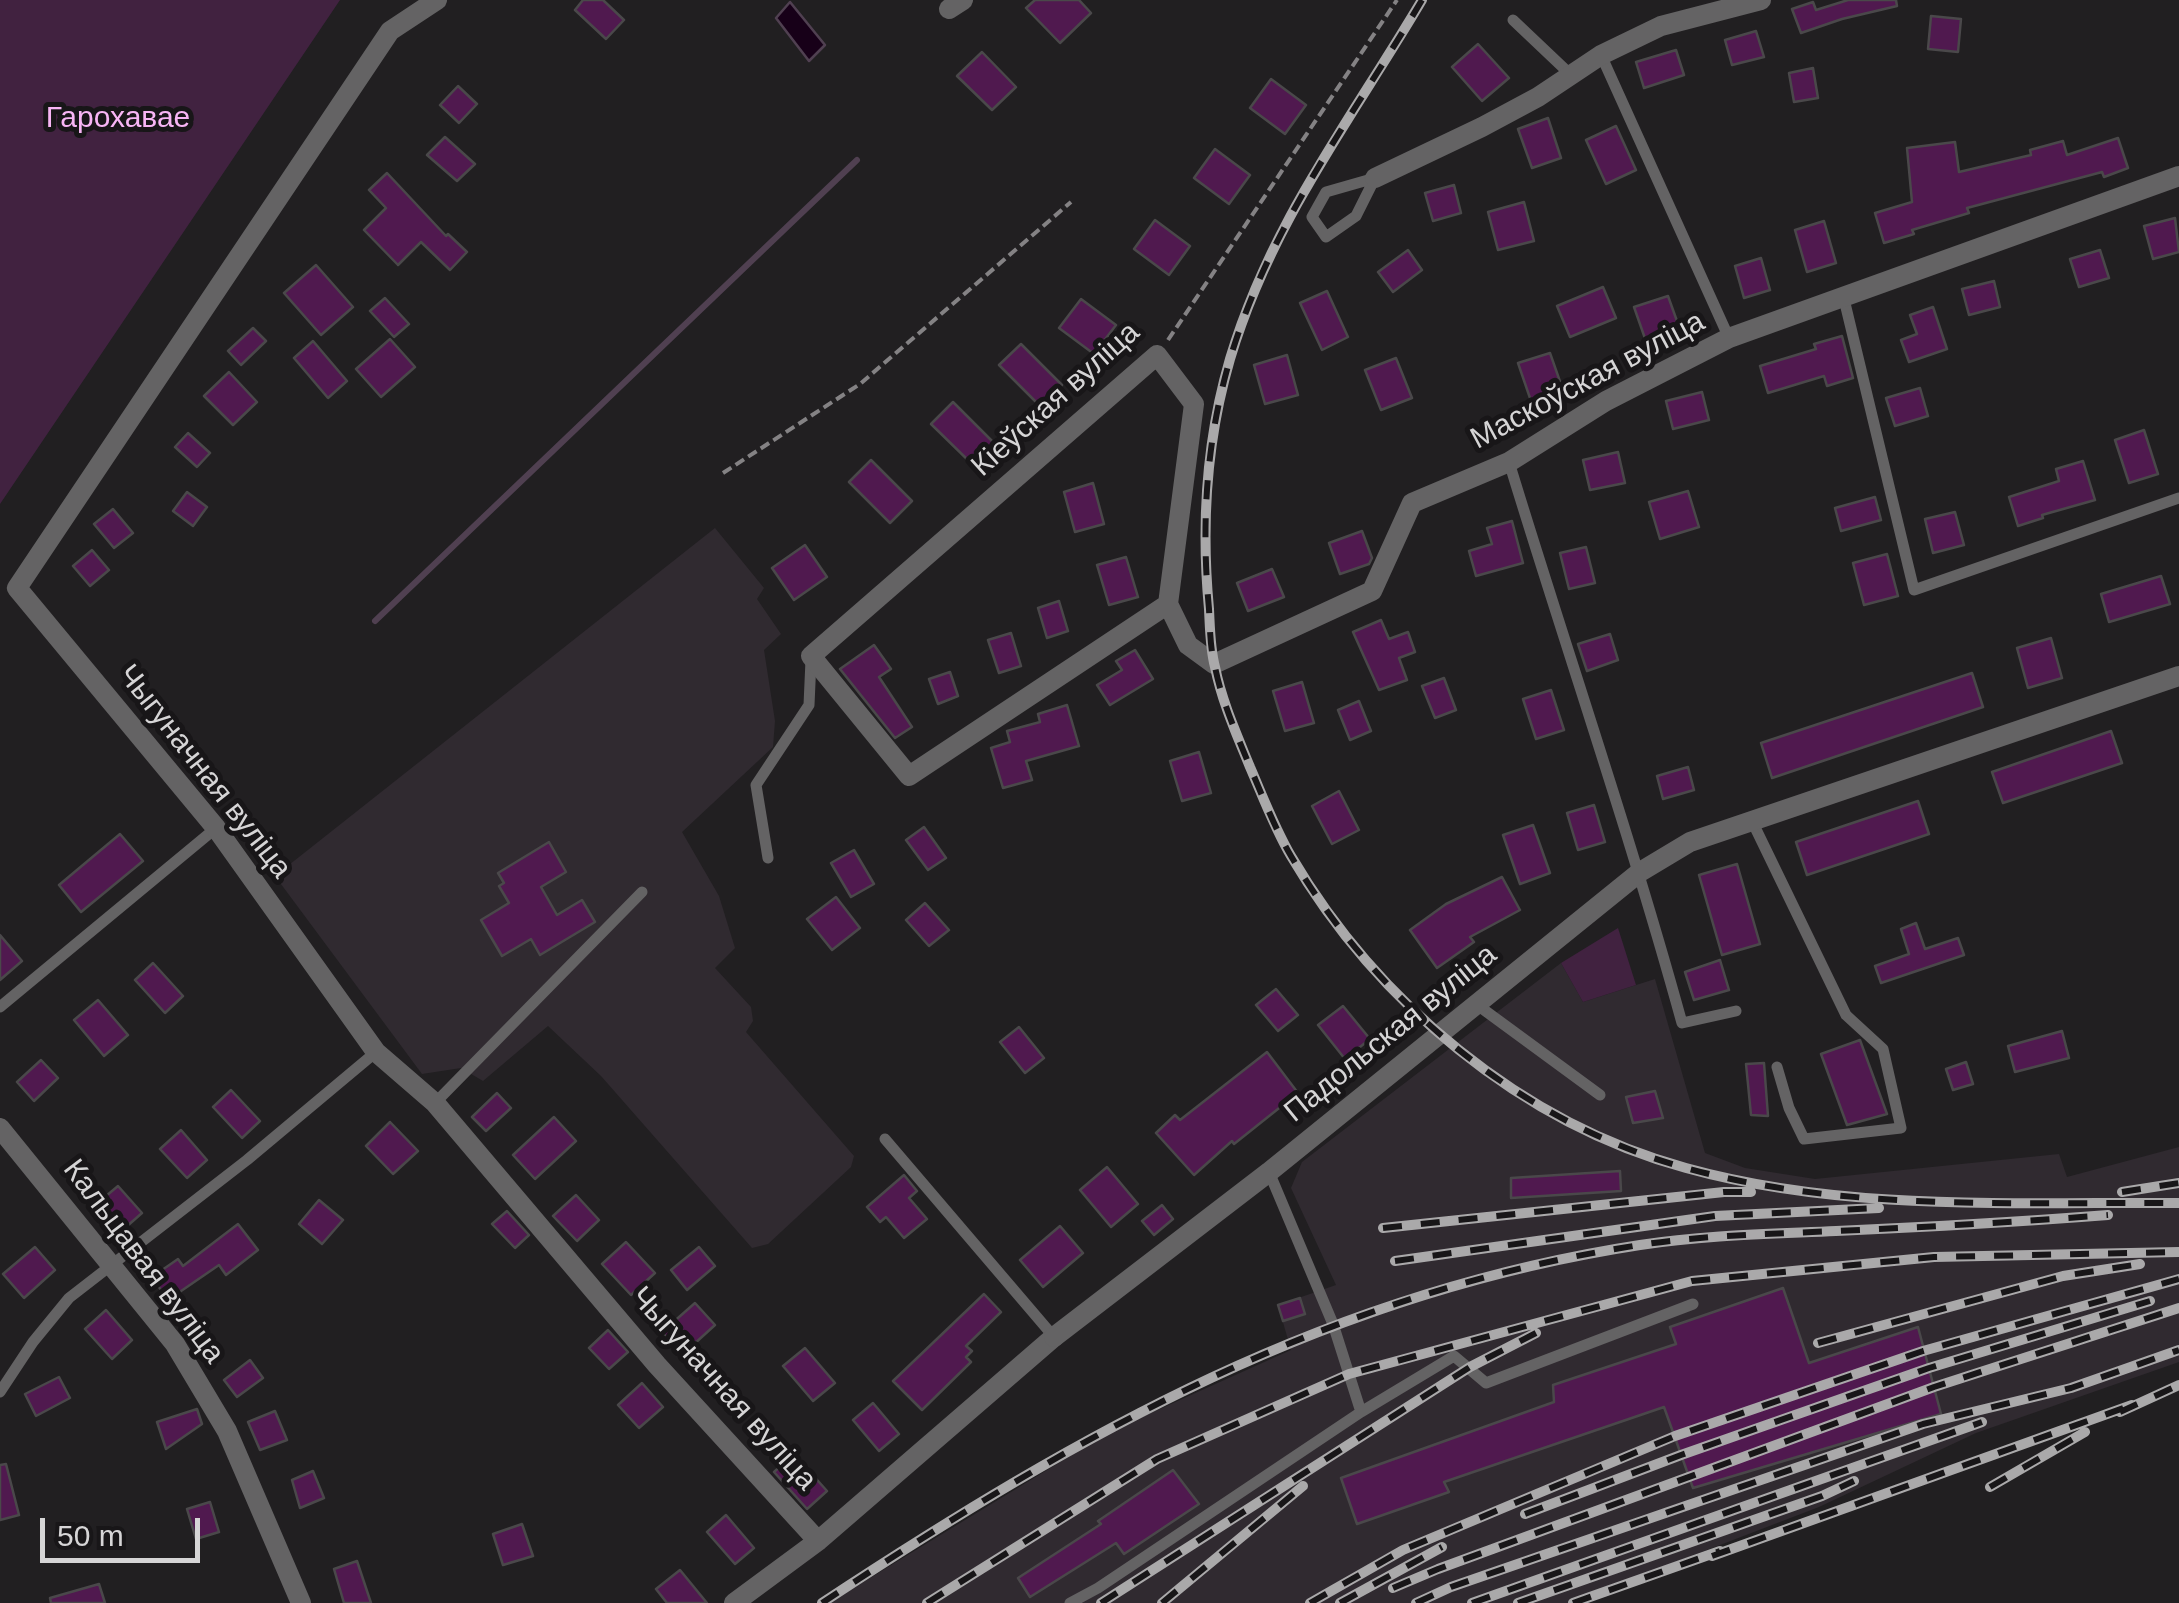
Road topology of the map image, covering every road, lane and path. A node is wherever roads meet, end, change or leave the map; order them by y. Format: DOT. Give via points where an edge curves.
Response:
graph roads {
  1 [pos="437,0"];
  2 [pos="1397,0"];
  3 [pos="1761,0"];
  4 [pos="1513,20"];
  5 [pos="1601,56"];
  6 [pos="1571,75"];
  7 [pos="2179,176"];
  8 [pos="1374,178"];
  9 [pos="1071,202"];
  10 [pos="1844,299"];
  11 [pos="1729,338"];
  12 [pos="1157,355"];
  13 [pos="1509,462"];
  14 [pos="723,473"];
  15 [pos="2179,498"];
  16 [pos="1168,604"];
  17 [pos="811,656"];
  18 [pos="2179,676"];
  19 [pos="1751,819"];
  20 [pos="216,828"];
  21 [pos="768,858"];
  22 [pos="1640,872"];
  23 [pos="642,892"];
  24 [pos="1476,1004"];
  25 [pos="0,1007"];
  26 [pos="1736,1010"];
  27 [pos="376,1052"];
  28 [pos="1777,1067"];
  29 [pos="1600,1095"];
  30 [pos="435,1103"];
  31 [pos="0,1128"];
  32 [pos="886,1138"];
  33 [pos="1269,1172"];
  34 [pos="114,1264"];
  35 [pos="1692,1304"];
  36 [pos="1054,1337"];
  37 [pos="0,1392"];
  38 [pos="1361,1412"];
  39 [pos="818,1541"];
  40 [pos="301,1603"];
  41 [pos="734,1603"];
  42 [pos="1070,1603"];
  1 -- 20 [label="street, Чыгуначная вуліца" via="390,31 17,588"];
  2 -- 12 [label="path, Кіеўская вуліца"];
  3 -- 5 [label="street" via="1660,26"];
  4 -- 6 [label="lane"];
  5 -- 6 [label="street"];
  5 -- 11 [label="lane"];
  6 -- 8 [label="street"];
  7 -- 10 [label="street, Маскоўская вуліца"];
  8 -- 8 [label="lane" via="1326,192 1312,217 1326,238 1356,216"];
  9 -- 14 [label="path" via="860,384"];
  10 -- 11 [label="street, Маскоўская вуліца"];
  10 -- 15 [label="lane" via="1914,590"];
  11 -- 13 [label="street, Маскоўская вуліца" via="1606,401"];
  12 -- 16 [label="street" via="1194,404"];
  12 -- 17 [label="street, Кіеўская вуліца"];
  13 -- 16 [label="street, Маскоўская вуліца" via="1412,502 1372,591 1214,664 1188,645"];
  13 -- 22 [label="lane"];
  16 -- 17 [label="street" via="909,776"];
  17 -- 21 [label="lane" via="809,705 756,784"];
  18 -- 19 [label="street, Падольская вуліца"];
  19 -- 22 [label="street, Падольская вуліца" via="1690,842"];
  19 -- 28 [label="lane" via="1846,1014 1884,1049 1901,1128 1804,1140"];
  20 -- 25 [label="lane"];
  20 -- 27 [label="street, Чыгуначная вуліца"];
  22 -- 24 [label="street, Падольская вуліца"];
  22 -- 26 [label="lane" via="1682,1024"];
  23 -- 30 [label="lane"];
  24 -- 29 [label="lane"];
  24 -- 33 [label="street, Падольская вуліца"];
  27 -- 30 [label="street, Чыгуначная вуліца"];
  27 -- 34 [label="lane"];
  30 -- 39 [label="street, Чыгуначная вуліца"];
  31 -- 34 [label="street, Кальцавая вуліца"];
  32 -- 36 [label="lane"];
  33 -- 36 [label="street, Падольская вуліца"];
  33 -- 38 [label="lane"];
  34 -- 37 [label="lane" via="68,1298"];
  34 -- 40 [label="street, Кальцавая вуліца" via="175,1344 226,1432"];
  35 -- 38 [label="lane" via="1486,1383 1454,1356"];
  36 -- 39 [label="street, Падольская вуліца"];
  38 -- 42 [label="lane"];
  39 -- 41 [label="street, Падольская вуліца"];
}
